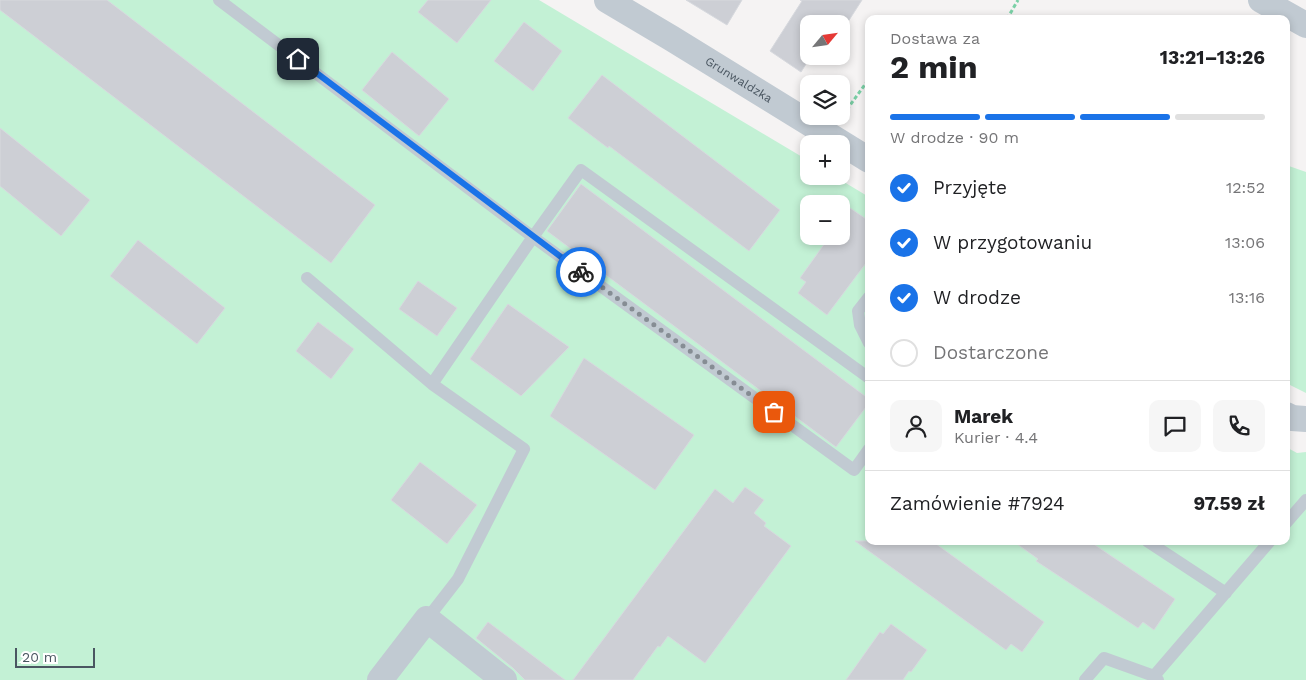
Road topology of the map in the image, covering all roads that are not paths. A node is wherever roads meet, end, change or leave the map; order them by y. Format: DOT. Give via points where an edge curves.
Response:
graph roads {
  1 [pos="220,0"];
  2 [pos="607,0"];
  3 [pos="1261,0"];
  4 [pos="1288,15"];
  5 [pos="1290,16"];
  6 [pos="1306,25"];
  7 [pos="865,158"];
  8 [pos="533,237"];
  9 [pos="307,278"];
  10 [pos="865,302"];
  11 [pos="865,335"];
  12 [pos="865,375"];
  13 [pos="432,384"];
  14 [pos="1290,417"];
  15 [pos="1306,419"];
  16 [pos="865,455"];
  17 [pos="1306,500"];
  18 [pos="1290,518"];
  19 [pos="1153,545"];
  20 [pos="1267,545"];
  21 [pos="1226,593"];
  22 [pos="427,619"];
  23 [pos="1156,678"];
  24 [pos="380,680"];
  25 [pos="504,680"];
  26 [pos="1085,680"];
  1 -- 8 [label="lane"];
  2 -- 7 [label="street, Grunwaldzka"];
  3 -- 4 [label="street"];
  5 -- 6 [label="street"];
  8 -- 12 [label="lane" via="581,170"];
  8 -- 13 [label="lane"];
  8 -- 16 [label="lane" via="854,470"];
  9 -- 13 [label="lane"];
  10 -- 11 [label="lane" via="858,312"];
  13 -- 22 [label="lane" via="524,450 458,578"];
  14 -- 15 [label="street"];
  17 -- 18 [label="lane"];
  19 -- 21 [label="lane"];
  20 -- 21 [label="lane"];
  21 -- 23 [label="lane"];
  22 -- 24 [label="street"];
  22 -- 25 [label="street"];
  23 -- 26 [label="lane" via="1104,658"];
}
